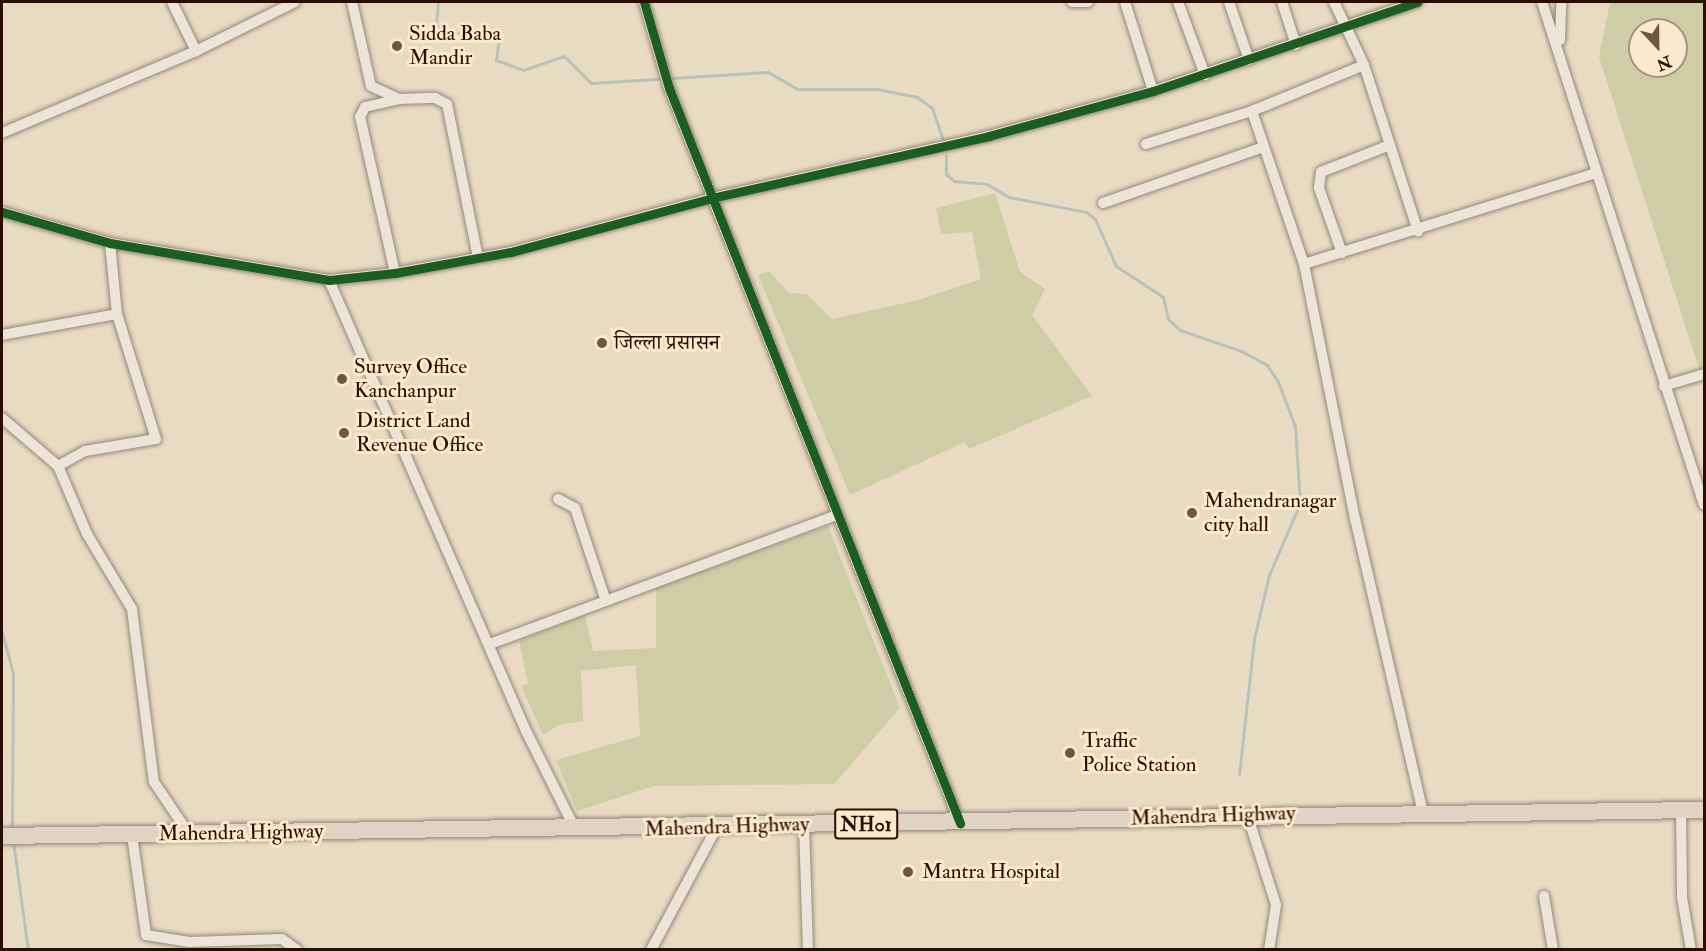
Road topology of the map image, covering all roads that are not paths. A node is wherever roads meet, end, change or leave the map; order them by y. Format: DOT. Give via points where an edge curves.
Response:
graph roads {
  1 [pos="172,2"];
  2 [pos="295,2"];
  3 [pos="352,2"];
  4 [pos="644,2"];
  5 [pos="1072,2"];
  6 [pos="1088,2"];
  7 [pos="1125,2"];
  8 [pos="1178,2"];
  9 [pos="1229,2"];
  10 [pos="1282,2"];
  11 [pos="1334,2"];
  12 [pos="1417,2"];
  13 [pos="1542,2"];
  14 [pos="1561,2"];
  15 [pos="1344,29"];
  16 [pos="1296,45"];
  17 [pos="196,51"];
  18 [pos="1249,60"];
  19 [pos="1561,61"];
  20 [pos="1364,65"];
  21 [pos="1204,75"];
  22 [pos="1154,91"];
  23 [pos="399,99"];
  24 [pos="1252,111"];
  25 [pos="2,133"];
  26 [pos="1146,144"];
  27 [pos="1390,145"];
  28 [pos="1264,147"];
  29 [pos="1596,173"];
  30 [pos="712,198"];
  31 [pos="1103,203"];
  32 [pos="2,212"];
  33 [pos="1418,231"];
  34 [pos="110,243"];
  35 [pos="1342,253"];
  36 [pos="478,258"];
  37 [pos="1304,264"];
  38 [pos="395,273"];
  39 [pos="329,280"];
  40 [pos="117,314"];
  41 [pos="2,335"];
  42 [pos="1704,374"];
  43 [pos="1664,386"];
  44 [pos="2,418"];
  45 [pos="58,466"];
  46 [pos="558,499"];
  47 [pos="1704,505"];
  48 [pos="836,514"];
  49 [pos="606,601"];
  50 [pos="490,644"];
  51 [pos="1681,810"];
  52 [pos="1704,810"];
  53 [pos="1423,813"];
  54 [pos="1247,814"];
  55 [pos="960,823"];
  56 [pos="804,824"];
  57 [pos="717,827"];
  58 [pos="575,829"];
  59 [pos="189,834"];
  60 [pos="132,835"];
  61 [pos="2,836"];
  62 [pos="1544,896"];
  63 [pos="190,946"];
  64 [pos="297,950"];
  65 [pos="651,950"];
  66 [pos="808,950"];
  67 [pos="1269,950"];
  68 [pos="1553,950"];
  69 [pos="1691,950"];
  1 -- 17 [label="street"];
  2 -- 17 [label="street"];
  3 -- 23 [label="street" via="369,84"];
  4 -- 30 [label="street" via="669,88"];
  5 -- 6 [label="street"];
  7 -- 22 [label="street"];
  8 -- 21 [label="street"];
  9 -- 18 [label="street"];
  10 -- 16 [label="street"];
  11 -- 15 [label="street"];
  12 -- 15 [label="street"];
  13 -- 19 [label="street"];
  14 -- 19 [label="street"];
  15 -- 16 [label="street"];
  15 -- 20 [label="street"];
  16 -- 18 [label="street"];
  17 -- 25 [label="street"];
  18 -- 21 [label="street"];
  19 -- 29 [label="street"];
  20 -- 24 [label="street"];
  20 -- 27 [label="street"];
  21 -- 22 [label="street"];
  22 -- 30 [label="street" via="989,136"];
  23 -- 36 [label="street" via="435,98 447,104"];
  23 -- 38 [label="street" via="365,106 360,117"];
  24 -- 26 [label="street"];
  24 -- 28 [label="street"];
  27 -- 33 [label="street"];
  27 -- 35 [label="street" via="1320,172 1319,188"];
  28 -- 31 [label="street"];
  28 -- 37 [label="street"];
  29 -- 33 [label="street"];
  29 -- 43 [label="street"];
  30 -- 36 [label="street"];
  30 -- 48 [label="street"];
  32 -- 34 [label="street"];
  33 -- 35 [label="street"];
  34 -- 39 [label="street"];
  34 -- 40 [label="street"];
  35 -- 37 [label="street"];
  36 -- 38 [label="street"];
  37 -- 53 [label="street" via="1355,519"];
  38 -- 39 [label="street"];
  39 -- 50 [label="street"];
  40 -- 41 [label="street"];
  40 -- 45 [label="street" via="156,439 85,451"];
  42 -- 43 [label="street"];
  43 -- 47 [label="street"];
  44 -- 45 [label="street"];
  45 -- 59 [label="street" via="87,534 132,609 154,782"];
  46 -- 49 [label="street" via="575,508"];
  48 -- 49 [label="street"];
  48 -- 55 [label="street"];
  49 -- 50 [label="street"];
  50 -- 58 [label="street"];
  51 -- 52 [label="highway, Mahendra Highway / NH01"];
  51 -- 53 [label="highway, Mahendra Highway / NH01"];
  51 -- 69 [label="street" via="1682,897"];
  53 -- 54 [label="highway, Mahendra Highway / NH01"];
  54 -- 55 [label="highway, Mahendra Highway / NH01"];
  54 -- 67 [label="street" via="1276,905"];
  55 -- 56 [label="highway, Mahendra Highway / NH01"];
  56 -- 57 [label="highway, Mahendra Highway / NH01"];
  56 -- 66 [label="street"];
  57 -- 58 [label="highway, Mahendra Highway / NH01"];
  57 -- 65 [label="street"];
  58 -- 59 [label="highway, Mahendra Highway / NH01"];
  59 -- 60 [label="highway, Mahendra Highway / NH01"];
  60 -- 61 [label="highway, Mahendra Highway / NH01"];
  60 -- 63 [label="street" via="146,935"];
  62 -- 68 [label="street"];
  63 -- 64 [label="street" via="282,939"];
}
